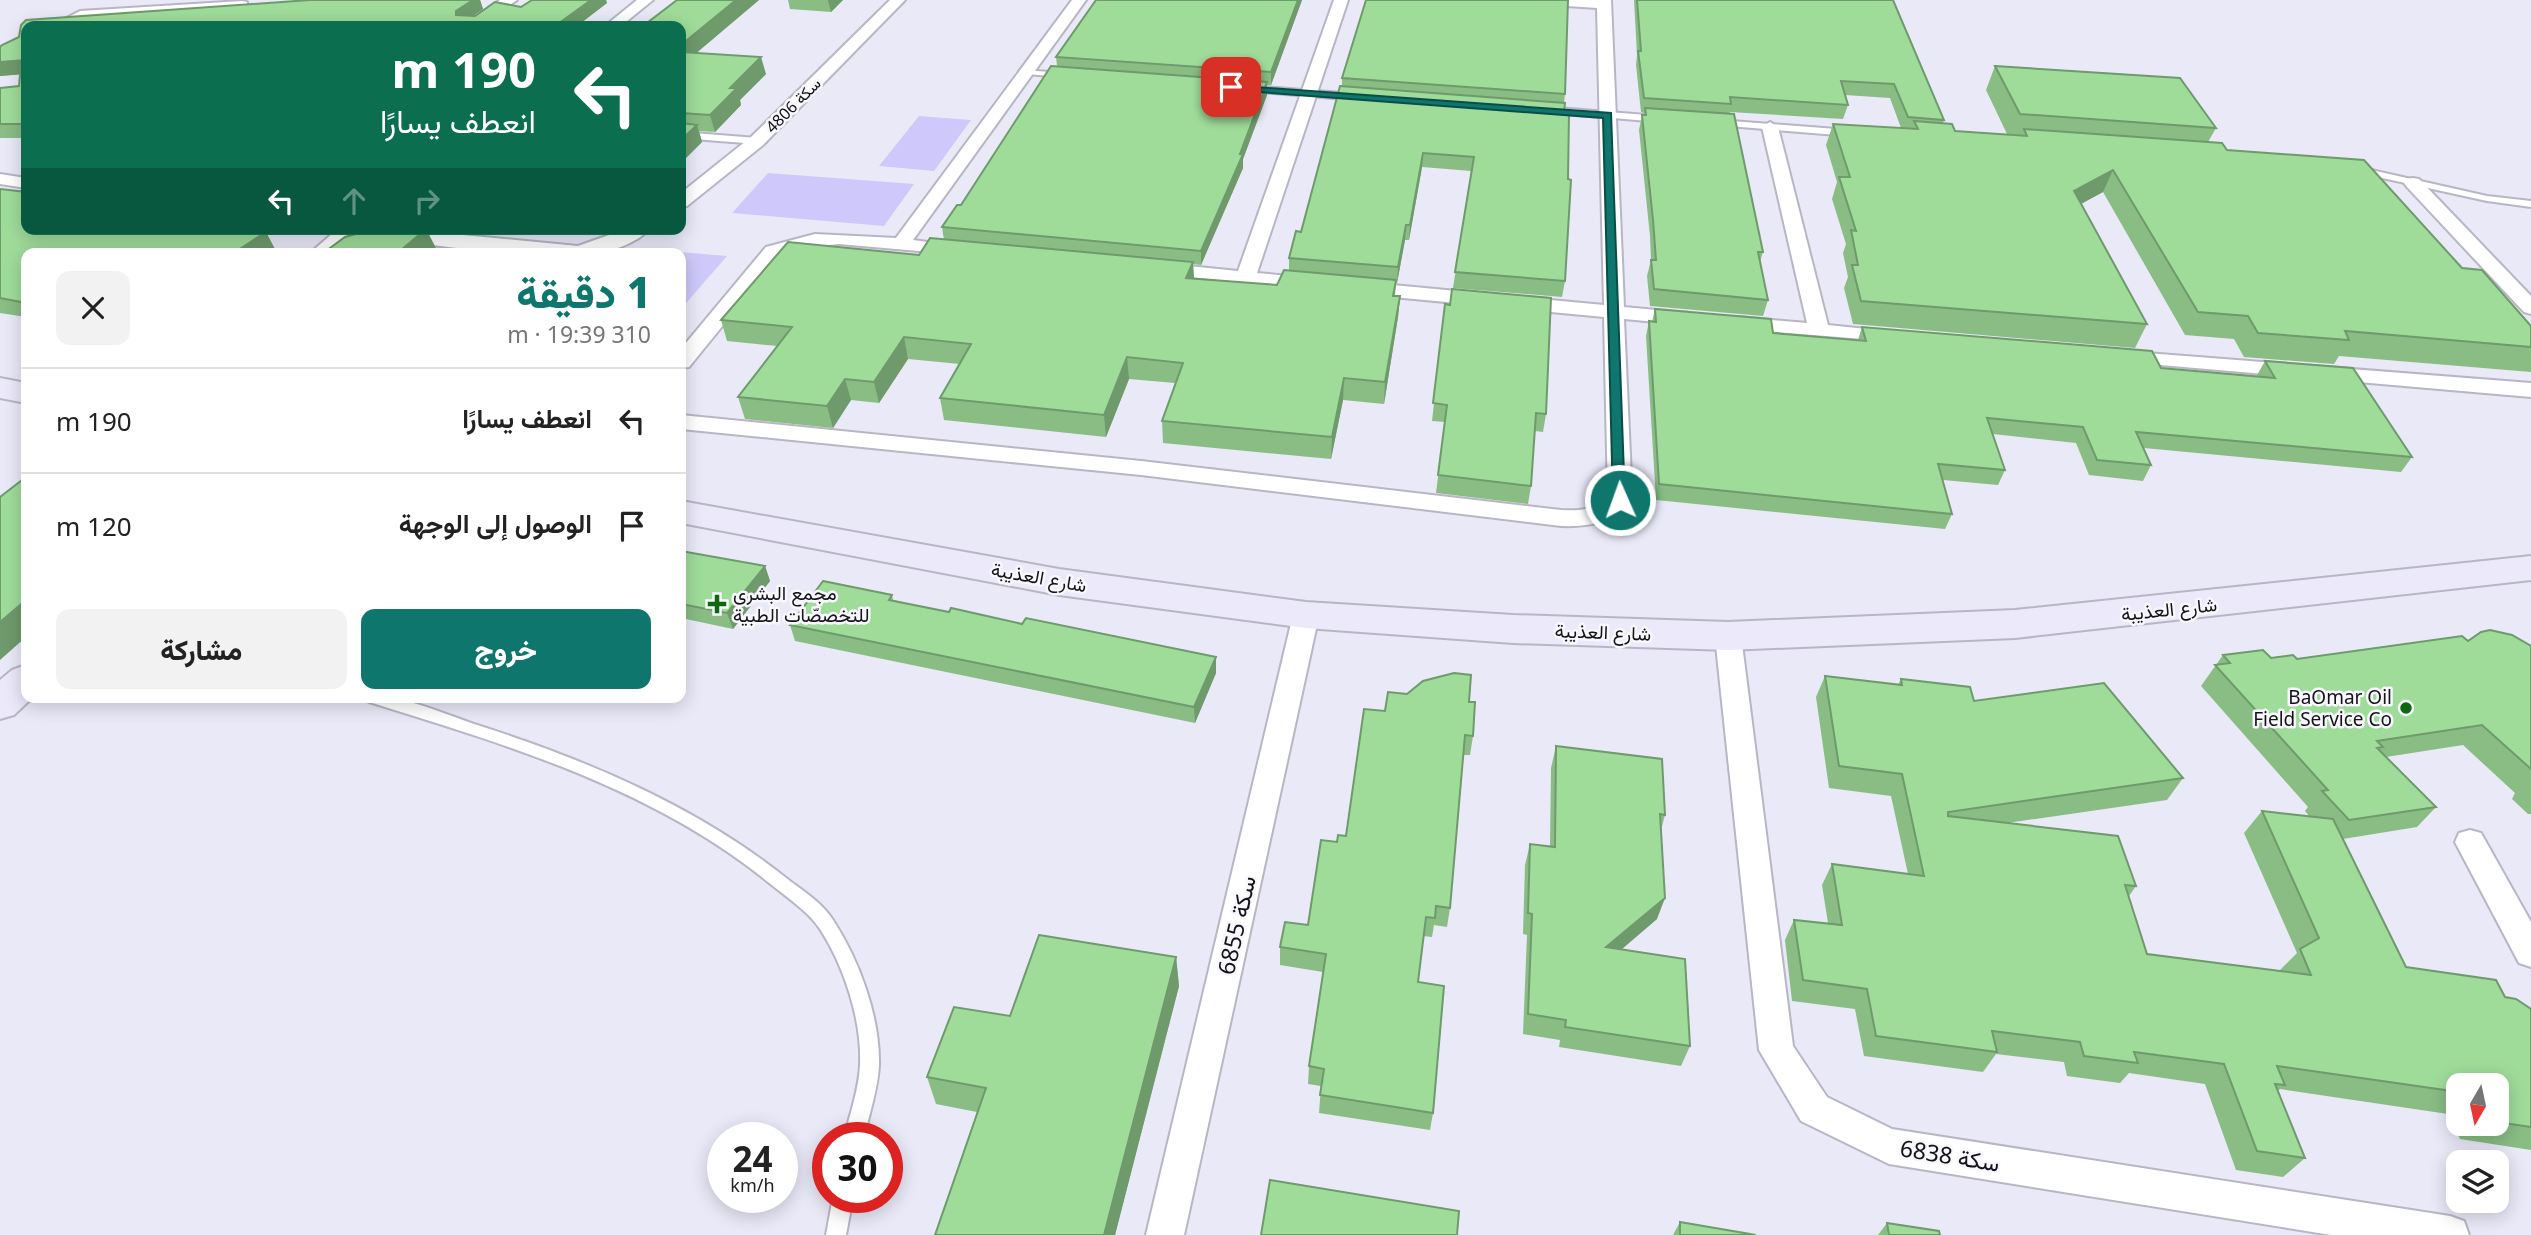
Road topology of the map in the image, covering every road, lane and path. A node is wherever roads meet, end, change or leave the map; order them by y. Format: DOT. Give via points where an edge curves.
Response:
graph roads {
  1 [pos="510,0"];
  2 [pos="646,0"];
  3 [pos="898,0"];
  4 [pos="1079,0"];
  5 [pos="1340,0"];
  6 [pos="1536,0"];
  7 [pos="1604,2"];
  8 [pos="253,4"];
  9 [pos="68,21"];
  10 [pos="478,21"];
  11 [pos="619,21"];
  12 [pos="1026,72"];
  13 [pos="1080,76"];
  14 [pos="1241,88"];
  15 [pos="1309,93"];
  16 [pos="1363,97"];
  17 [pos="1526,109"];
  18 [pos="1608,115"];
  19 [pos="1675,120"];
  20 [pos="1702,122"];
  21 [pos="1770,127"];
  22 [pos="1867,134"];
  23 [pos="686,135"];
  24 [pos="757,141"];
  25 [pos="21,170"];
  26 [pos="2353,170"];
  27 [pos="2,179"];
  28 [pos="21,182"];
  29 [pos="2413,183"];
  30 [pos="686,198"];
  31 [pos="2531,204"];
  32 [pos="339,235"];
  33 [pos="398,235"];
  34 [pos="629,235"];
  35 [pos="900,246"];
  36 [pos="325,248"];
  37 [pos="536,248"];
  38 [pos="592,248"];
  39 [pos="983,253"];
  40 [pos="1135,267"];
  41 [pos="1246,278"];
  42 [pos="2531,308"];
  43 [pos="1614,312"];
  44 [pos="1819,331"];
  45 [pos="1920,340"];
  46 [pos="2099,355"];
  47 [pos="686,356"];
  48 [pos="0,388"];
  49 [pos="2531,390"];
  50 [pos="21,392"];
  51 [pos="686,422"];
  52 [pos="686,513"];
  53 [pos="2531,568"];
  54 [pos="1306,615"];
  55 [pos="1728,636"];
  56 [pos="21,685"];
  57 [pos="390,703"];
  58 [pos="0,704"];
  59 [pos="2470,842"];
  60 [pos="2531,953"];
  61 [pos="857,1122"];
  62 [pos="840,1213"];
  63 [pos="836,1235"];
  64 [pos="1165,1235"];
  65 [pos="2450,1235"];
  1 -- 10 [label="street"];
  2 -- 11 [label="street"];
  3 -- 24 [label="street, سكة 4806"];
  4 -- 12 [label="street"];
  5 -- 15 [label="street"];
  6 -- 7 [label="street"];
  7 -- 18 [label="street"];
  8 -- 9 [label="street" via="80,15"];
  12 -- 13 [label="lane"];
  12 -- 35 [label="street"];
  14 -- 15 [label="lane"];
  15 -- 16 [label="lane"];
  15 -- 41 [label="street"];
  17 -- 18 [label="lane"];
  18 -- 19 [label="lane"];
  18 -- 43 [label="street"];
  20 -- 21 [label="lane"];
  21 -- 22 [label="lane"];
  21 -- 44 [label="street"];
  23 -- 24 [label="lane"];
  24 -- 30 [label="street, سكة 4806"];
  25 -- 27 [label="street"];
  26 -- 29 [label="lane"];
  27 -- 28 [label="street"];
  29 -- 31 [label="lane" via="2460,195"];
  29 -- 42 [label="street"];
  32 -- 36 [label="street"];
  33 -- 37 [label="street"];
  34 -- 38 [label="street"];
  35 -- 39 [label="street"];
  35 -- 47 [label="street" via="806,239 774,251"];
  40 -- 41 [label="street"];
  41 -- 43 [label="street"];
  43 -- 44 [label="street"];
  43 -- 51 [label="street" via="1620,500 1605,514 1585,519"];
  44 -- 45 [label="street"];
  46 -- 49 [label="street"];
  48 -- 50 [label="street"];
  52 -- 54 [label="street, شارع العذيبة" via="1059,582"];
  53 -- 55 [label="street, شارع العذيبة" via="2015,624"];
  54 -- 55 [label="street, شارع العذيبة" via="1513,629"];
  54 -- 64 [label="street, سكة 6855"];
  55 -- 65 [label="street, سكة 6838" via="1776,1050 1814,1109 1889,1146"];
  56 -- 58 [label="street"];
  57 -- 61 [label="lane" via="488,733 600,778 690,822 776,877 825,922 856,985 870,1057"];
  59 -- 60 [label="street"];
  62 -- 63 [label="lane"];
}
